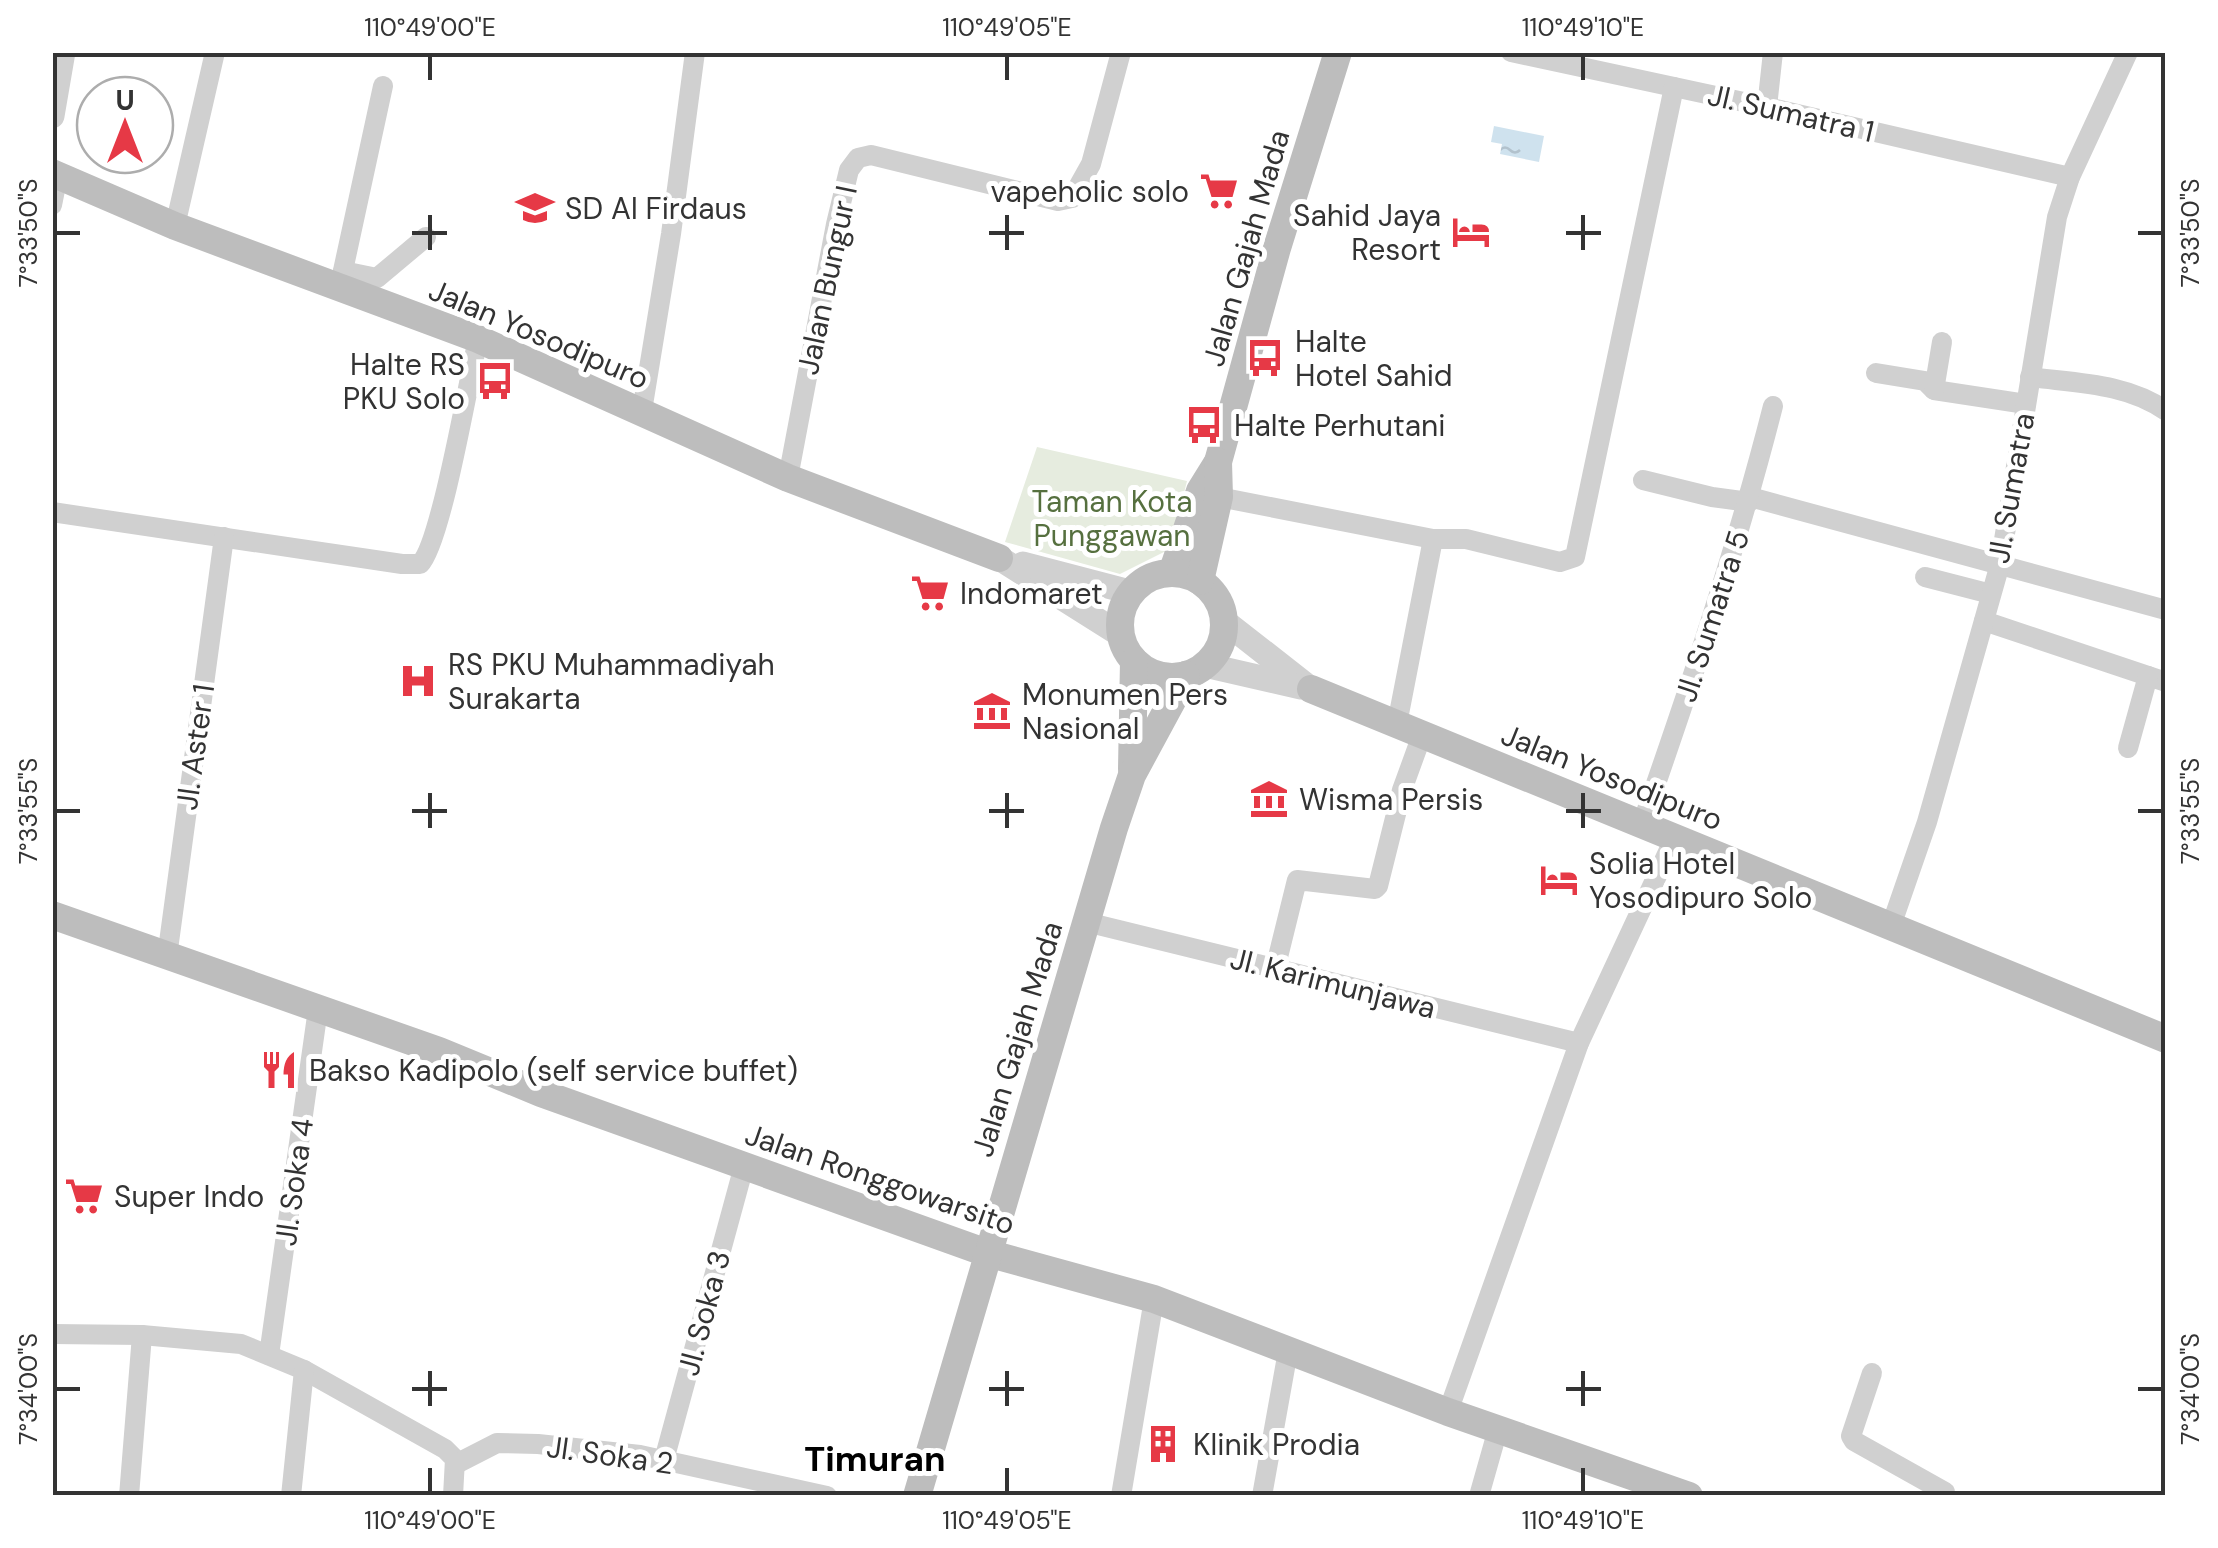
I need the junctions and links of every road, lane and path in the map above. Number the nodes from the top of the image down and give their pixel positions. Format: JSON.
{"nodes":[{"id":1,"x":63,"y":52,"type":"edge"},
{"id":2,"x":215,"y":52,"type":"edge"},
{"id":3,"x":694,"y":52,"type":"edge"},
{"id":4,"x":1121,"y":52,"type":"edge"},
{"id":5,"x":1338,"y":52,"type":"edge"},
{"id":6,"x":1512,"y":52,"type":"edge"},
{"id":7,"x":1773,"y":52,"type":"edge"},
{"id":8,"x":2128,"y":52,"type":"edge"},
{"id":9,"x":1569,"y":58,"type":"edge"},
{"id":10,"x":383,"y":86,"type":"dead end"},
{"id":11,"x":1674,"y":88,"type":"junction"},
{"id":12,"x":1767,"y":107,"type":"junction"},
{"id":13,"x":52,"y":116,"type":"edge"},
{"id":14,"x":55,"y":174,"type":"edge"},
{"id":15,"x":2070,"y":177,"type":"junction"},
{"id":16,"x":52,"y":205,"type":"edge"},
{"id":17,"x":175,"y":226,"type":"junction"},
{"id":18,"x":426,"y":237,"type":"dead end"},
{"id":19,"x":341,"y":280,"type":"junction"},
{"id":20,"x":478,"y":339,"type":"junction"},
{"id":21,"x":1942,"y":342,"type":"dead end"},
{"id":22,"x":1876,"y":373,"type":"dead end"},
{"id":23,"x":2030,"y":377,"type":"junction"},
{"id":24,"x":1934,"y":390,"type":"junction"},
{"id":25,"x":2026,"y":404,"type":"junction"},
{"id":26,"x":1774,"y":406,"type":"dead end"},
{"id":27,"x":642,"y":411,"type":"junction"},
{"id":28,"x":2166,"y":411,"type":"edge"},
{"id":29,"x":1218,"y":462,"type":"junction"},
{"id":30,"x":788,"y":478,"type":"junction"},
{"id":31,"x":1644,"y":480,"type":"dead end"},
{"id":32,"x":1219,"y":497,"type":"junction"},
{"id":33,"x":1749,"y":500,"type":"junction"},
{"id":34,"x":52,"y":512,"type":"edge"},
{"id":35,"x":224,"y":536,"type":"junction"},
{"id":36,"x":1433,"y":539,"type":"junction"},
{"id":37,"x":999,"y":558,"type":"junction"},
{"id":38,"x":2000,"y":564,"type":"junction"},
{"id":39,"x":1172,"y":573,"type":"junction"},
{"id":40,"x":1926,"y":577,"type":"dead end"},
{"id":41,"x":1200,"y":581,"type":"junction"},
{"id":42,"x":1130,"y":592,"type":"junction"},
{"id":43,"x":1991,"y":594,"type":"junction"},
{"id":44,"x":2166,"y":610,"type":"edge"},
{"id":45,"x":1984,"y":620,"type":"junction"},
{"id":46,"x":1224,"y":621,"type":"junction"},
{"id":47,"x":1120,"y":635,"type":"junction"},
{"id":48,"x":1134,"y":661,"type":"junction"},
{"id":49,"x":1196,"y":670,"type":"junction"},
{"id":50,"x":2157,"y":680,"type":"edge"},
{"id":51,"x":1311,"y":689,"type":"junction"},
{"id":52,"x":1410,"y":729,"type":"junction"},
{"id":53,"x":2128,"y":748,"type":"dead end"},
{"id":54,"x":1132,"y":775,"type":"junction"},
{"id":55,"x":1642,"y":824,"type":"junction"},
{"id":56,"x":1675,"y":837,"type":"junction"},
{"id":57,"x":52,"y":915,"type":"edge"},
{"id":58,"x":1086,"y":922,"type":"junction"},
{"id":59,"x":1890,"y":926,"type":"junction"},
{"id":60,"x":167,"y":957,"type":"junction"},
{"id":61,"x":1274,"y":968,"type":"junction"},
{"id":62,"x":318,"y":1009,"type":"junction"},
{"id":63,"x":2166,"y":1038,"type":"edge"},
{"id":64,"x":1580,"y":1043,"type":"junction"},
{"id":65,"x":744,"y":1166,"type":"junction"},
{"id":66,"x":987,"y":1253,"type":"junction"},
{"id":67,"x":1154,"y":1300,"type":"junction"},
{"id":68,"x":52,"y":1334,"type":"edge"},
{"id":69,"x":142,"y":1335,"type":"junction"},
{"id":70,"x":1288,"y":1351,"type":"junction"},
{"id":71,"x":269,"y":1355,"type":"junction"},
{"id":72,"x":304,"y":1370,"type":"junction"},
{"id":73,"x":1872,"y":1373,"type":"dead end"},
{"id":74,"x":1448,"y":1412,"type":"junction"},
{"id":75,"x":1498,"y":1429,"type":"junction"},
{"id":76,"x":664,"y":1460,"type":"junction"},
{"id":77,"x":456,"y":1464,"type":"junction"},
{"id":78,"x":1948,"y":1494,"type":"edge"},
{"id":79,"x":128,"y":1496,"type":"edge"},
{"id":80,"x":291,"y":1496,"type":"edge"},
{"id":81,"x":452,"y":1496,"type":"edge"},
{"id":82,"x":827,"y":1496,"type":"edge"},
{"id":83,"x":917,"y":1496,"type":"edge"},
{"id":84,"x":1121,"y":1496,"type":"edge"},
{"id":85,"x":1262,"y":1496,"type":"edge"},
{"id":86,"x":1479,"y":1496,"type":"edge"},
{"id":87,"x":1690,"y":1496,"type":"edge"}],
"edges":[{"from":1,"to":13,"type":"street"},
{"from":2,"to":17,"type":"street"},
{"from":3,"to":27,"type":"street"},
{"from":4,"to":30,"type":"street","name":"Jalan Bungur I"},
{"from":5,"to":29,"type":"main road","name":"Jalan Gajah Mada"},
{"from":6,"to":9,"type":"street","name":"Jl. Sumatra 1"},
{"from":7,"to":12,"type":"street"},
{"from":8,"to":15,"type":"street","name":"Jl. Sumatra"},
{"from":9,"to":11,"type":"street","name":"Jl. Sumatra 1"},
{"from":10,"to":19,"type":"street"},
{"from":11,"to":12,"type":"street","name":"Jl. Sumatra 1"},
{"from":11,"to":36,"type":"street"},
{"from":12,"to":15,"type":"street","name":"Jl. Sumatra 1"},
{"from":14,"to":16,"type":"street"},
{"from":14,"to":17,"type":"main road","name":"Jalan Yosodipuro"},
{"from":15,"to":23,"type":"street","name":"Jl. Sumatra"},
{"from":17,"to":19,"type":"main road","name":"Jalan Yosodipuro"},
{"from":18,"to":19,"type":"street"},
{"from":19,"to":20,"type":"main road","name":"Jalan Yosodipuro"},
{"from":20,"to":27,"type":"main road","name":"Jalan Yosodipuro"},
{"from":20,"to":35,"type":"street"},
{"from":21,"to":24,"type":"street"},
{"from":22,"to":24,"type":"street"},
{"from":23,"to":25,"type":"street","name":"Jl. Sumatra"},
{"from":23,"to":28,"type":"street"},
{"from":24,"to":25,"type":"street"},
{"from":25,"to":38,"type":"street","name":"Jl. Sumatra"},
{"from":26,"to":33,"type":"street","name":"Jl. Sumatra 5"},
{"from":27,"to":30,"type":"main road","name":"Jalan Yosodipuro"},
{"from":29,"to":32,"type":"main road","name":"Jalan Gajah Mada"},
{"from":29,"to":39,"type":"main road","name":"Jalan Gajah Mada"},
{"from":30,"to":37,"type":"main road","name":"Jalan Yosodipuro"},
{"from":31,"to":33,"type":"street"},
{"from":32,"to":36,"type":"street"},
{"from":32,"to":41,"type":"main road","name":"Jalan Gajah Mada"},
{"from":33,"to":38,"type":"street"},
{"from":33,"to":55,"type":"street","name":"Jl. Sumatra 5"},
{"from":34,"to":35,"type":"street"},
{"from":35,"to":60,"type":"street","name":"Jl. Aster 1"},
{"from":36,"to":52,"type":"street"},
{"from":37,"to":42,"type":"street","name":"Jalan Yosodipuro"},
{"from":37,"to":47,"type":"street","name":"Jalan Yosodipuro"},
{"from":38,"to":43,"type":"street","name":"Jl. Sumatra"},
{"from":38,"to":44,"type":"street"},
{"from":39,"to":41,"type":"main road"},
{"from":39,"to":42,"type":"main road"},
{"from":40,"to":43,"type":"street"},
{"from":41,"to":46,"type":"main road"},
{"from":42,"to":47,"type":"main road"},
{"from":43,"to":45,"type":"street","name":"Jl. Sumatra"},
{"from":45,"to":50,"type":"street"},
{"from":45,"to":59,"type":"street","name":"Jl. Sumatra"},
{"from":46,"to":49,"type":"main road"},
{"from":46,"to":51,"type":"street","name":"Jalan Yosodipuro"},
{"from":47,"to":48,"type":"main road"},
{"from":48,"to":49,"type":"main road"},
{"from":48,"to":54,"type":"main road","name":"Jalan Gajah Mada"},
{"from":49,"to":51,"type":"street","name":"Jalan Yosodipuro"},
{"from":49,"to":54,"type":"main road","name":"Jalan Gajah Mada"},
{"from":50,"to":53,"type":"street"},
{"from":51,"to":52,"type":"main road","name":"Jalan Yosodipuro"},
{"from":52,"to":55,"type":"main road","name":"Jalan Yosodipuro"},
{"from":52,"to":61,"type":"street"},
{"from":54,"to":58,"type":"main road","name":"Jalan Gajah Mada"},
{"from":55,"to":56,"type":"main road","name":"Jalan Yosodipuro"},
{"from":56,"to":59,"type":"main road","name":"Jalan Yosodipuro"},
{"from":56,"to":64,"type":"street"},
{"from":57,"to":60,"type":"main road","name":"Jalan Ronggowarsito"},
{"from":58,"to":61,"type":"street","name":"Jl. Karimunjawa"},
{"from":58,"to":66,"type":"main road","name":"Jalan Gajah Mada"},
{"from":59,"to":63,"type":"main road","name":"Jalan Yosodipuro"},
{"from":60,"to":62,"type":"main road","name":"Jalan Ronggowarsito"},
{"from":61,"to":64,"type":"street","name":"Jl. Karimunjawa"},
{"from":62,"to":65,"type":"main road","name":"Jalan Ronggowarsito"},
{"from":62,"to":71,"type":"street","name":"Jl. Soka 4"},
{"from":64,"to":74,"type":"street"},
{"from":65,"to":66,"type":"main road","name":"Jalan Ronggowarsito"},
{"from":65,"to":76,"type":"street","name":"Jl. Soka 3"},
{"from":66,"to":67,"type":"main road","name":"Jalan Ronggowarsito"},
{"from":66,"to":83,"type":"main road","name":"Jalan Gajah Mada"},
{"from":67,"to":70,"type":"main road","name":"Jalan Ronggowarsito"},
{"from":67,"to":84,"type":"street"},
{"from":68,"to":69,"type":"street"},
{"from":69,"to":71,"type":"street"},
{"from":69,"to":79,"type":"street"},
{"from":70,"to":74,"type":"main road","name":"Jalan Ronggowarsito"},
{"from":70,"to":85,"type":"street"},
{"from":71,"to":72,"type":"street"},
{"from":72,"to":77,"type":"street"},
{"from":72,"to":80,"type":"street"},
{"from":73,"to":78,"type":"street"},
{"from":74,"to":75,"type":"main road","name":"Jalan Ronggowarsito"},
{"from":75,"to":86,"type":"street"},
{"from":75,"to":87,"type":"main road","name":"Jalan Ronggowarsito"},
{"from":76,"to":77,"type":"street","name":"Jl. Soka 2"},
{"from":76,"to":82,"type":"street","name":"Jl. Soka 2"},
{"from":77,"to":81,"type":"street"}]}
